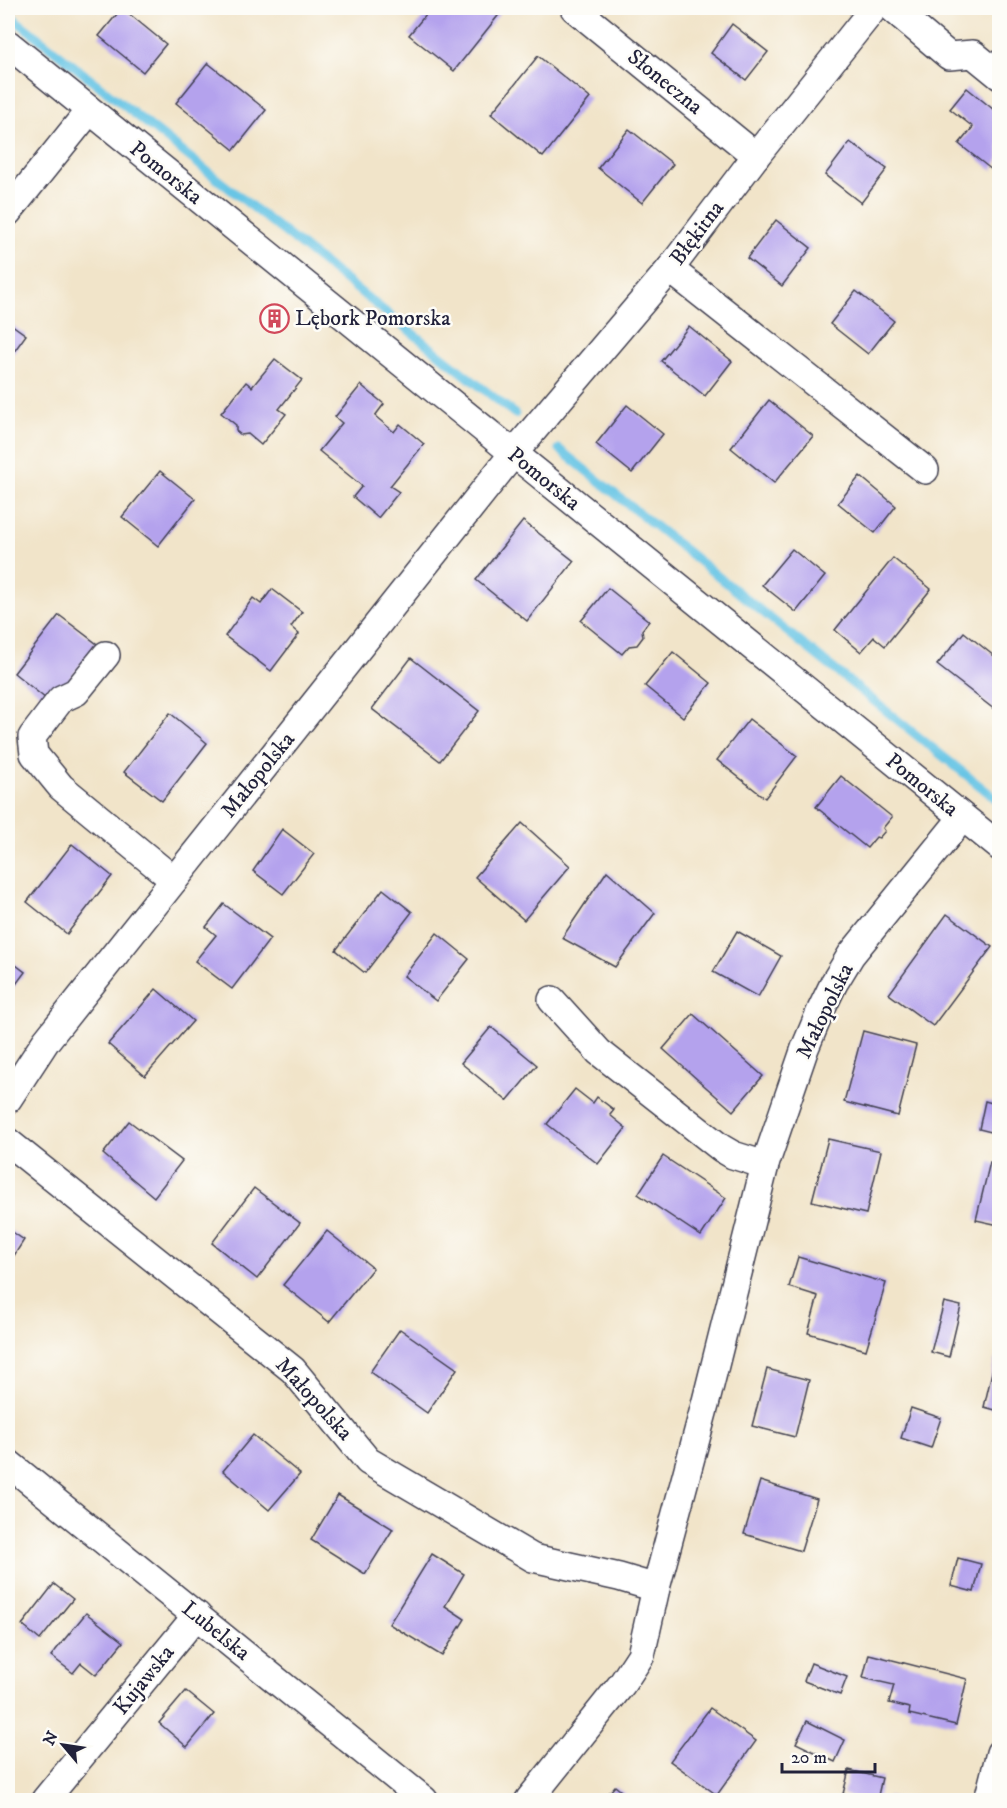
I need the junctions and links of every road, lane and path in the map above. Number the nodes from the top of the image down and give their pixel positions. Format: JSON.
{"nodes":[{"id":1,"x":574,"y":8,"type":"edge"},
{"id":2,"x":874,"y":8,"type":"edge"},
{"id":3,"x":892,"y":8,"type":"edge"},
{"id":4,"x":8,"y":44,"type":"edge"},
{"id":5,"x":999,"y":76,"type":"edge"},
{"id":6,"x":90,"y":111,"type":"junction"},
{"id":7,"x":756,"y":156,"type":"junction"},
{"id":8,"x":8,"y":212,"type":"edge"},
{"id":9,"x":670,"y":269,"type":"junction"},
{"id":10,"x":513,"y":454,"type":"junction"},
{"id":11,"x":925,"y":470,"type":"dead end"},
{"id":12,"x":106,"y":655,"type":"dead end"},
{"id":13,"x":962,"y":818,"type":"junction"},
{"id":14,"x":999,"y":847,"type":"edge"},
{"id":15,"x":174,"y":880,"type":"junction"},
{"id":16,"x":552,"y":1000,"type":"dead end"},
{"id":17,"x":8,"y":1099,"type":"edge"},
{"id":18,"x":8,"y":1142,"type":"edge"},
{"id":19,"x":765,"y":1165,"type":"junction"},
{"id":20,"x":8,"y":1463,"type":"edge"},
{"id":21,"x":656,"y":1588,"type":"junction"},
{"id":22,"x":197,"y":1615,"type":"junction"},
{"id":23,"x":999,"y":1753,"type":"edge"},
{"id":24,"x":45,"y":1800,"type":"edge"},
{"id":25,"x":424,"y":1800,"type":"edge"},
{"id":26,"x":529,"y":1800,"type":"edge"},
{"id":27,"x":988,"y":1800,"type":"edge"}],
"edges":[{"from":1,"to":7,"type":"street","name":"Słoneczna"},
{"from":2,"to":7,"type":"street","name":"Błękitna"},
{"from":3,"to":5,"type":"street"},
{"from":4,"to":6,"type":"street","name":"Pomorska"},
{"from":6,"to":8,"type":"street"},
{"from":6,"to":10,"type":"street","name":"Pomorska"},
{"from":7,"to":9,"type":"street","name":"Błękitna"},
{"from":9,"to":10,"type":"street","name":"Błękitna"},
{"from":9,"to":11,"type":"street"},
{"from":10,"to":13,"type":"street","name":"Pomorska"},
{"from":10,"to":15,"type":"street","name":"Małopolska"},
{"from":12,"to":15,"type":"street"},
{"from":13,"to":14,"type":"street","name":"Pomorska"},
{"from":13,"to":19,"type":"street","name":"Małopolska"},
{"from":15,"to":17,"type":"street","name":"Małopolska"},
{"from":16,"to":19,"type":"street"},
{"from":18,"to":21,"type":"street","name":"Małopolska"},
{"from":19,"to":21,"type":"street","name":"Małopolska"},
{"from":20,"to":22,"type":"street","name":"Lubelska"},
{"from":21,"to":26,"type":"street","name":"Małopolska"},
{"from":22,"to":24,"type":"street","name":"Kujawska"},
{"from":22,"to":25,"type":"street","name":"Lubelska"},
{"from":23,"to":27,"type":"street"}]}
